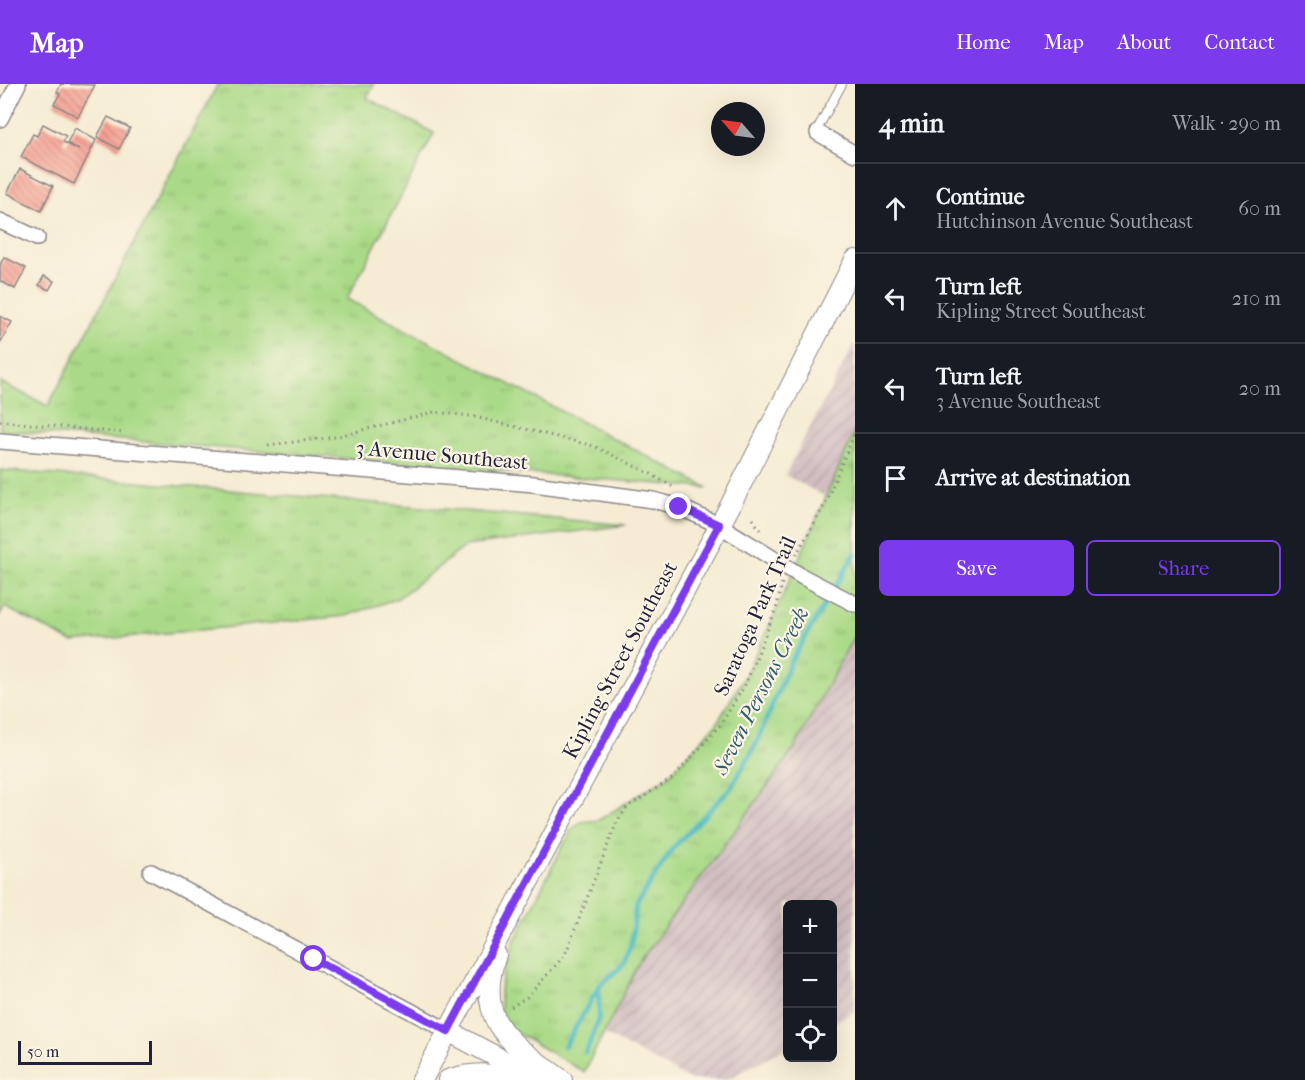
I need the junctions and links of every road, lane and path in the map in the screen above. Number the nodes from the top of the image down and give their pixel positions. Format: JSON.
{"nodes":[{"id":1,"x":18,"y":84,"type":"edge"},
{"id":2,"x":842,"y":84,"type":"edge"},
{"id":3,"x":0,"y":119,"type":"edge"},
{"id":4,"x":818,"y":133,"type":"joint"},
{"id":5,"x":855,"y":154,"type":"edge"},
{"id":6,"x":0,"y":221,"type":"edge"},
{"id":7,"x":37,"y":238,"type":"dead end"},
{"id":8,"x":855,"y":260,"type":"edge"},
{"id":9,"x":0,"y":421,"type":"edge"},
{"id":10,"x":855,"y":432,"type":"edge"},
{"id":11,"x":134,"y":434,"type":"dead end"},
{"id":12,"x":0,"y":441,"type":"edge"},
{"id":13,"x":258,"y":444,"type":"dead end"},
{"id":14,"x":675,"y":489,"type":"dead end"},
{"id":15,"x":719,"y":525,"type":"junction"},
{"id":16,"x":794,"y":572,"type":"junction"},
{"id":17,"x":855,"y":604,"type":"edge"},
{"id":18,"x":151,"y":872,"type":"dead end"},
{"id":19,"x":508,"y":919,"type":"junction"},
{"id":20,"x":493,"y":1017,"type":"junction"},
{"id":21,"x":448,"y":1031,"type":"junction"},
{"id":22,"x":422,"y":1080,"type":"edge"},
{"id":23,"x":448,"y":1080,"type":"edge"},
{"id":24,"x":523,"y":1080,"type":"edge"},
{"id":25,"x":540,"y":1080,"type":"edge"},
{"id":26,"x":562,"y":1080,"type":"edge"}],
"edges":[{"from":1,"to":3,"type":"street"},
{"from":2,"to":4,"type":"lane"},
{"from":4,"to":5,"type":"street"},
{"from":6,"to":7,"type":"street"},
{"from":8,"to":15,"type":"street","name":"Kipling Street Southeast"},
{"from":9,"to":11,"type":"path"},
{"from":10,"to":16,"type":"path","name":"Saratoga Park Trail"},
{"from":12,"to":15,"type":"street","name":"3 Avenue Southeast"},
{"from":13,"to":14,"type":"path"},
{"from":15,"to":16,"type":"street","name":"3 Avenue Southeast"},
{"from":15,"to":19,"type":"street","name":"Kipling Street Southeast"},
{"from":16,"to":17,"type":"street","name":"3 Avenue Southeast"},
{"from":16,"to":20,"type":"path","name":"Saratoga Park Trail"},
{"from":18,"to":21,"type":"street"},
{"from":19,"to":20,"type":"street"},
{"from":19,"to":21,"type":"street","name":"Kipling Street Southeast"},
{"from":20,"to":26,"type":"street"},
{"from":21,"to":22,"type":"street","name":"Kipling Street Southeast"},
{"from":21,"to":25,"type":"street"},
{"from":23,"to":24,"type":"street"}]}
